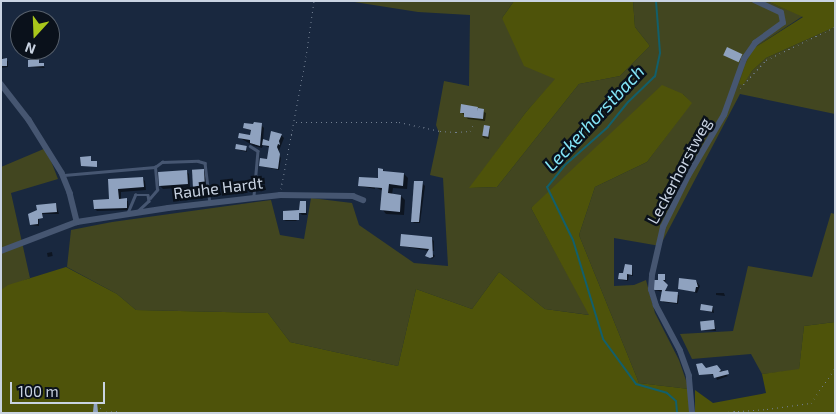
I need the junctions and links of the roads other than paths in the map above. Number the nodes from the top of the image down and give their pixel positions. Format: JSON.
{"nodes":[{"id":1,"x":755,"y":1,"type":"edge"},
{"id":2,"x":1,"y":84,"type":"edge"},
{"id":3,"x":250,"y":146,"type":"dead end"},
{"id":4,"x":155,"y":167,"type":"junction"},
{"id":5,"x":63,"y":175,"type":"junction"},
{"id":6,"x":150,"y":198,"type":"junction"},
{"id":7,"x":254,"y":198,"type":"junction"},
{"id":8,"x":363,"y":200,"type":"dead end"},
{"id":9,"x":210,"y":203,"type":"junction"},
{"id":10,"x":136,"y":213,"type":"junction"},
{"id":11,"x":127,"y":214,"type":"junction"},
{"id":12,"x":77,"y":222,"type":"junction"},
{"id":13,"x":1,"y":251,"type":"edge"},
{"id":14,"x":692,"y":413,"type":"edge"}],
"edges":[{"from":1,"to":14,"type":"street","name":"Leckerhorstweg"},
{"from":2,"to":5,"type":"street"},
{"from":3,"to":7,"type":"lane"},
{"from":4,"to":5,"type":"lane"},
{"from":4,"to":6,"type":"lane"},
{"from":4,"to":9,"type":"lane"},
{"from":5,"to":12,"type":"street"},
{"from":6,"to":10,"type":"lane"},
{"from":6,"to":11,"type":"lane"},
{"from":7,"to":8,"type":"street","name":"Rauhe Hardt"},
{"from":7,"to":9,"type":"street","name":"Rauhe Hardt"},
{"from":9,"to":10,"type":"street","name":"Rauhe Hardt"},
{"from":10,"to":11,"type":"street","name":"Rauhe Hardt"},
{"from":11,"to":12,"type":"street","name":"Rauhe Hardt"},
{"from":12,"to":13,"type":"street","name":"Rauhe Hardt"}]}
